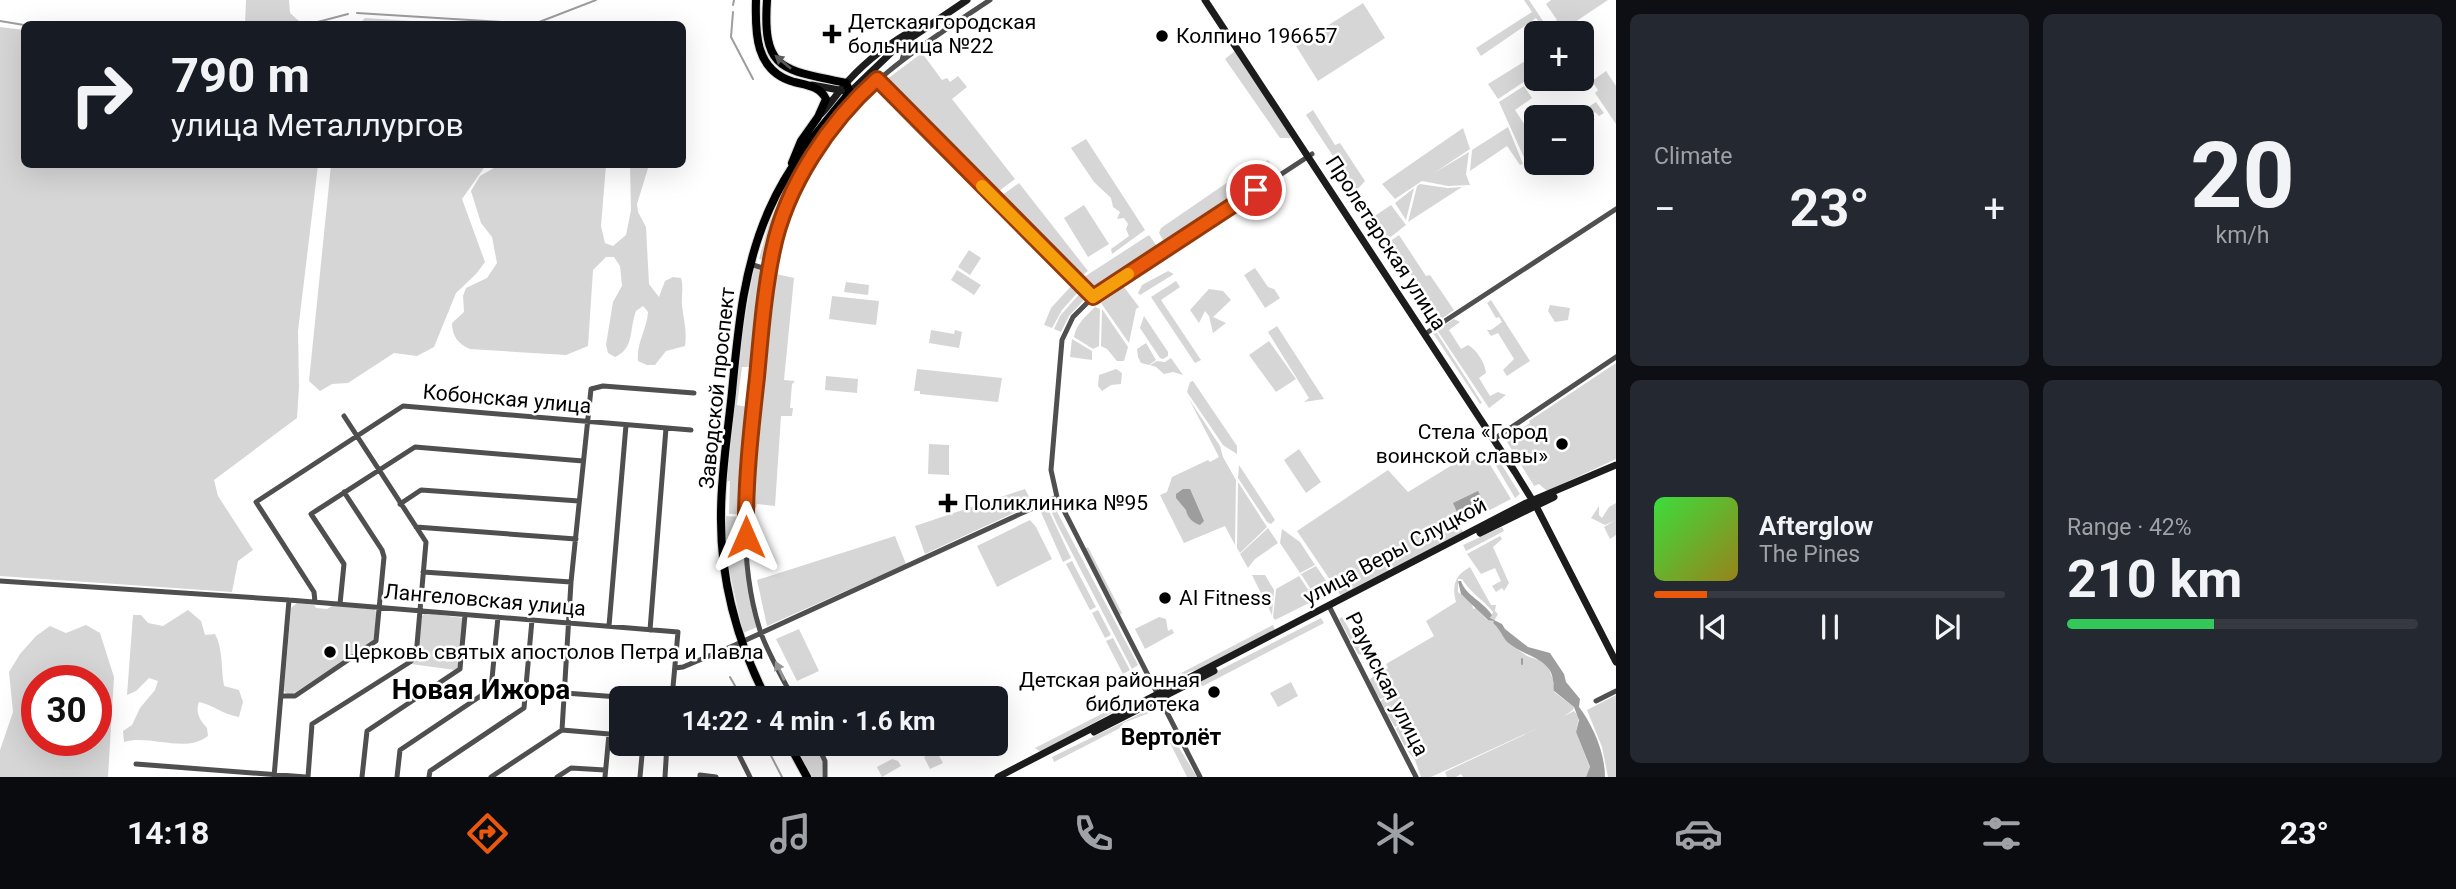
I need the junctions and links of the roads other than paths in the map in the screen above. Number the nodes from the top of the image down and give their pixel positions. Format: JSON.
{"nodes":[{"id":1,"x":756,"y":0,"type":"edge"},
{"id":2,"x":767,"y":0,"type":"edge"},
{"id":3,"x":959,"y":0,"type":"edge"},
{"id":4,"x":967,"y":0,"type":"edge"},
{"id":5,"x":990,"y":0,"type":"edge"},
{"id":6,"x":1205,"y":0,"type":"edge"},
{"id":7,"x":1211,"y":0,"type":"edge"},
{"id":8,"x":908,"y":39,"type":"junction"},
{"id":9,"x":902,"y":60,"type":"junction"},
{"id":10,"x":877,"y":79,"type":"junction"},
{"id":11,"x":808,"y":85,"type":"junction"},
{"id":12,"x":846,"y":88,"type":"junction"},
{"id":13,"x":818,"y":117,"type":"junction"},
{"id":14,"x":827,"y":136,"type":"junction"},
{"id":15,"x":809,"y":144,"type":"junction"},
{"id":16,"x":1310,"y":156,"type":"junction"},
{"id":17,"x":791,"y":167,"type":"junction"},
{"id":18,"x":1616,"y":209,"type":"edge"},
{"id":19,"x":750,"y":264,"type":"junction"},
{"id":20,"x":769,"y":270,"type":"junction"},
{"id":21,"x":1093,"y":297,"type":"junction"},
{"id":22,"x":1428,"y":332,"type":"junction"},
{"id":23,"x":1616,"y":357,"type":"edge"},
{"id":24,"x":694,"y":393,"type":"dead end"},
{"id":25,"x":344,"y":416,"type":"dead end"},
{"id":26,"x":587,"y":421,"type":"junction"},
{"id":27,"x":626,"y":425,"type":"junction"},
{"id":28,"x":666,"y":428,"type":"junction"},
{"id":29,"x":691,"y":430,"type":"dead end"},
{"id":30,"x":357,"y":436,"type":"junction"},
{"id":31,"x":1496,"y":438,"type":"junction"},
{"id":32,"x":583,"y":461,"type":"junction"},
{"id":33,"x":1616,"y":465,"type":"edge"},
{"id":34,"x":379,"y":470,"type":"junction"},
{"id":35,"x":344,"y":492,"type":"junction"},
{"id":36,"x":1057,"y":497,"type":"junction"},
{"id":37,"x":579,"y":501,"type":"junction"},
{"id":38,"x":1534,"y":502,"type":"junction"},
{"id":39,"x":400,"y":504,"type":"junction"},
{"id":40,"x":416,"y":527,"type":"junction"},
{"id":41,"x":576,"y":539,"type":"junction"},
{"id":42,"x":423,"y":572,"type":"junction"},
{"id":43,"x":0,"y":581,"type":"edge"},
{"id":44,"x":571,"y":582,"type":"junction"},
{"id":45,"x":289,"y":600,"type":"junction"},
{"id":46,"x":314,"y":602,"type":"junction"},
{"id":47,"x":340,"y":604,"type":"junction"},
{"id":48,"x":379,"y":607,"type":"junction"},
{"id":49,"x":1330,"y":608,"type":"junction"},
{"id":50,"x":421,"y":611,"type":"junction"},
{"id":51,"x":465,"y":615,"type":"junction"},
{"id":52,"x":498,"y":617,"type":"junction"},
{"id":53,"x":532,"y":620,"type":"junction"},
{"id":54,"x":569,"y":623,"type":"junction"},
{"id":55,"x":609,"y":626,"type":"junction"},
{"id":56,"x":650,"y":630,"type":"junction"},
{"id":57,"x":761,"y":632,"type":"junction"},
{"id":58,"x":741,"y":641,"type":"junction"},
{"id":59,"x":1616,"y":662,"type":"edge"},
{"id":60,"x":675,"y":668,"type":"junction"},
{"id":61,"x":673,"y":686,"type":"edge"},
{"id":62,"x":761,"y":686,"type":"edge"},
{"id":63,"x":787,"y":686,"type":"edge"},
{"id":64,"x":1616,"y":691,"type":"edge"},
{"id":65,"x":565,"y":693,"type":"junction"},
{"id":66,"x":281,"y":696,"type":"junction"},
{"id":67,"x":609,"y":696,"type":"edge"},
{"id":68,"x":1158,"y":697,"type":"junction"},
{"id":69,"x":1596,"y":701,"type":"dead end"},
{"id":70,"x":562,"y":730,"type":"junction"},
{"id":71,"x":609,"y":734,"type":"joint"},
{"id":72,"x":642,"y":756,"type":"edge"},
{"id":73,"x":666,"y":756,"type":"edge"},
{"id":74,"x":740,"y":756,"type":"edge"},
{"id":75,"x":796,"y":756,"type":"edge"},
{"id":76,"x":823,"y":756,"type":"edge"},
{"id":77,"x":136,"y":765,"type":"dead end"},
{"id":78,"x":571,"y":768,"type":"junction"},
{"id":79,"x":605,"y":773,"type":"edge"},
{"id":80,"x":274,"y":776,"type":"edge"},
{"id":81,"x":307,"y":777,"type":"edge"},
{"id":82,"x":362,"y":777,"type":"edge"},
{"id":83,"x":397,"y":777,"type":"edge"},
{"id":84,"x":429,"y":777,"type":"edge"},
{"id":85,"x":491,"y":777,"type":"edge"},
{"id":86,"x":557,"y":777,"type":"edge"},
{"id":87,"x":570,"y":777,"type":"edge"},
{"id":88,"x":640,"y":777,"type":"edge"},
{"id":89,"x":665,"y":777,"type":"edge"},
{"id":90,"x":700,"y":777,"type":"edge"},
{"id":91,"x":716,"y":777,"type":"edge"},
{"id":92,"x":750,"y":777,"type":"edge"},
{"id":93,"x":807,"y":777,"type":"edge"},
{"id":94,"x":825,"y":777,"type":"edge"},
{"id":95,"x":998,"y":777,"type":"edge"},
{"id":96,"x":1007,"y":777,"type":"edge"},
{"id":97,"x":1200,"y":777,"type":"edge"},
{"id":98,"x":1416,"y":777,"type":"edge"}],
"edges":[{"from":1,"to":11,"type":"main road"},
{"from":12,"to":2,"type":"main road","one_way":true},
{"from":3,"to":12,"type":"main road","name":"Заводской проспект"},
{"from":4,"to":8,"type":"main road","name":"Заводской проспект"},
{"from":5,"to":9,"type":"street"},
{"from":6,"to":16,"type":"main road","name":"Пролетарская улица"},
{"from":7,"to":16,"type":"main road","name":"Пролетарская улица"},
{"from":8,"to":9,"type":"street"},
{"from":8,"to":12,"type":"main road","name":"Заводской проспект"},
{"from":9,"to":10,"type":"street"},
{"from":10,"to":14,"type":"street"},
{"from":10,"to":21,"type":"street"},
{"from":11,"to":12,"type":"main road"},
{"from":11,"to":13,"type":"main road"},
{"from":12,"to":13,"type":"main road","name":"Заводской проспект"},
{"from":12,"to":15,"type":"main road","name":"Заводской проспект"},
{"from":13,"to":17,"type":"main road","name":"Заводской проспект"},
{"from":14,"to":15,"type":"street"},
{"from":14,"to":20,"type":"street"},
{"from":15,"to":17,"type":"main road","name":"Заводской проспект"},
{"from":16,"to":21,"type":"street"},
{"from":16,"to":22,"type":"main road","name":"Пролетарская улица"},
{"from":16,"to":31,"type":"main road","name":"Пролетарская улица"},
{"from":17,"to":19,"type":"main road","name":"Заводской проспект"},
{"from":18,"to":22,"type":"street"},
{"from":19,"to":20,"type":"street"},
{"from":19,"to":58,"type":"main road","name":"Заводской проспект"},
{"from":20,"to":57,"type":"street"},
{"from":21,"to":36,"type":"street"},
{"from":22,"to":31,"type":"main road","name":"Пролетарская улица"},
{"from":23,"to":31,"type":"street"},
{"from":24,"to":26,"type":"street"},
{"from":25,"to":30,"type":"street"},
{"from":26,"to":27,"type":"street","name":"Кобонская улица"},
{"from":26,"to":30,"type":"street","name":"Кобонская улица"},
{"from":26,"to":32,"type":"street"},
{"from":27,"to":28,"type":"street","name":"Кобонская улица"},
{"from":27,"to":55,"type":"street"},
{"from":28,"to":29,"type":"street","name":"Кобонская улица"},
{"from":28,"to":56,"type":"street"},
{"from":30,"to":34,"type":"street"},
{"from":30,"to":46,"type":"street","name":"Кобонская улица"},
{"from":31,"to":38,"type":"main road","name":"Пролетарская улица"},
{"from":32,"to":34,"type":"street"},
{"from":32,"to":37,"type":"street"},
{"from":33,"to":38,"type":"main road","name":"улица Веры Слуцкой"},
{"from":34,"to":35,"type":"street"},
{"from":34,"to":39,"type":"street"},
{"from":35,"to":47,"type":"street"},
{"from":35,"to":48,"type":"street"},
{"from":36,"to":57,"type":"street"},
{"from":36,"to":68,"type":"street"},
{"from":37,"to":39,"type":"street"},
{"from":37,"to":41,"type":"street"},
{"from":38,"to":49,"type":"main road","name":"улица Веры Слуцкой"},
{"from":38,"to":59,"type":"main road","name":"Пролетарская улица"},
{"from":39,"to":40,"type":"street"},
{"from":40,"to":41,"type":"street"},
{"from":40,"to":42,"type":"street"},
{"from":41,"to":44,"type":"street"},
{"from":42,"to":44,"type":"street"},
{"from":42,"to":50,"type":"street"},
{"from":43,"to":45,"type":"street","name":"Лангеловская улица"},
{"from":44,"to":54,"type":"street"},
{"from":45,"to":46,"type":"street","name":"Лангеловская улица"},
{"from":45,"to":66,"type":"street"},
{"from":46,"to":47,"type":"street","name":"Лангеловская улица"},
{"from":47,"to":48,"type":"street","name":"Лангеловская улица"},
{"from":48,"to":50,"type":"street","name":"Лангеловская улица"},
{"from":48,"to":66,"type":"street"},
{"from":49,"to":68,"type":"main road","name":"улица Веры Слуцкой"},
{"from":49,"to":98,"type":"street","name":"Раумская улица"},
{"from":50,"to":51,"type":"street","name":"Лангеловская улица"},
{"from":50,"to":81,"type":"street"},
{"from":51,"to":52,"type":"street","name":"Лангеловская улица"},
{"from":51,"to":82,"type":"street"},
{"from":52,"to":53,"type":"street","name":"Лангеловская улица"},
{"from":52,"to":83,"type":"street"},
{"from":53,"to":54,"type":"street","name":"Лангеловская улица"},
{"from":53,"to":84,"type":"street"},
{"from":54,"to":55,"type":"street","name":"Лангеловская улица"},
{"from":54,"to":65,"type":"street"},
{"from":55,"to":56,"type":"street","name":"Лангеловская улица"},
{"from":56,"to":60,"type":"street","name":"Лангеловская улица"},
{"from":57,"to":58,"type":"street"},
{"from":63,"to":57,"type":"street","one_way":true},
{"from":58,"to":60,"type":"street"},
{"from":58,"to":62,"type":"main road","name":"Заводской проспект"},
{"from":60,"to":61,"type":"street"},
{"from":64,"to":69,"type":"street"},
{"from":65,"to":67,"type":"street"},
{"from":65,"to":70,"type":"street"},
{"from":66,"to":80,"type":"street"},
{"from":68,"to":95,"type":"main road","name":"улица Веры Слуцкой"},
{"from":68,"to":96,"type":"main road","name":"улица Веры Слуцкой"},
{"from":68,"to":97,"type":"street"},
{"from":70,"to":71,"type":"street"},
{"from":70,"to":85,"type":"street"},
{"from":71,"to":79,"type":"street"},
{"from":72,"to":88,"type":"street"},
{"from":73,"to":89,"type":"street"},
{"from":74,"to":92,"type":"street"},
{"from":75,"to":93,"type":"main road"},
{"from":76,"to":94,"type":"street"},
{"from":77,"to":80,"type":"street"},
{"from":78,"to":79,"type":"street"},
{"from":78,"to":86,"type":"street"},
{"from":78,"to":87,"type":"street"},
{"from":80,"to":81,"type":"street"},
{"from":90,"to":91,"type":"street"}]}
